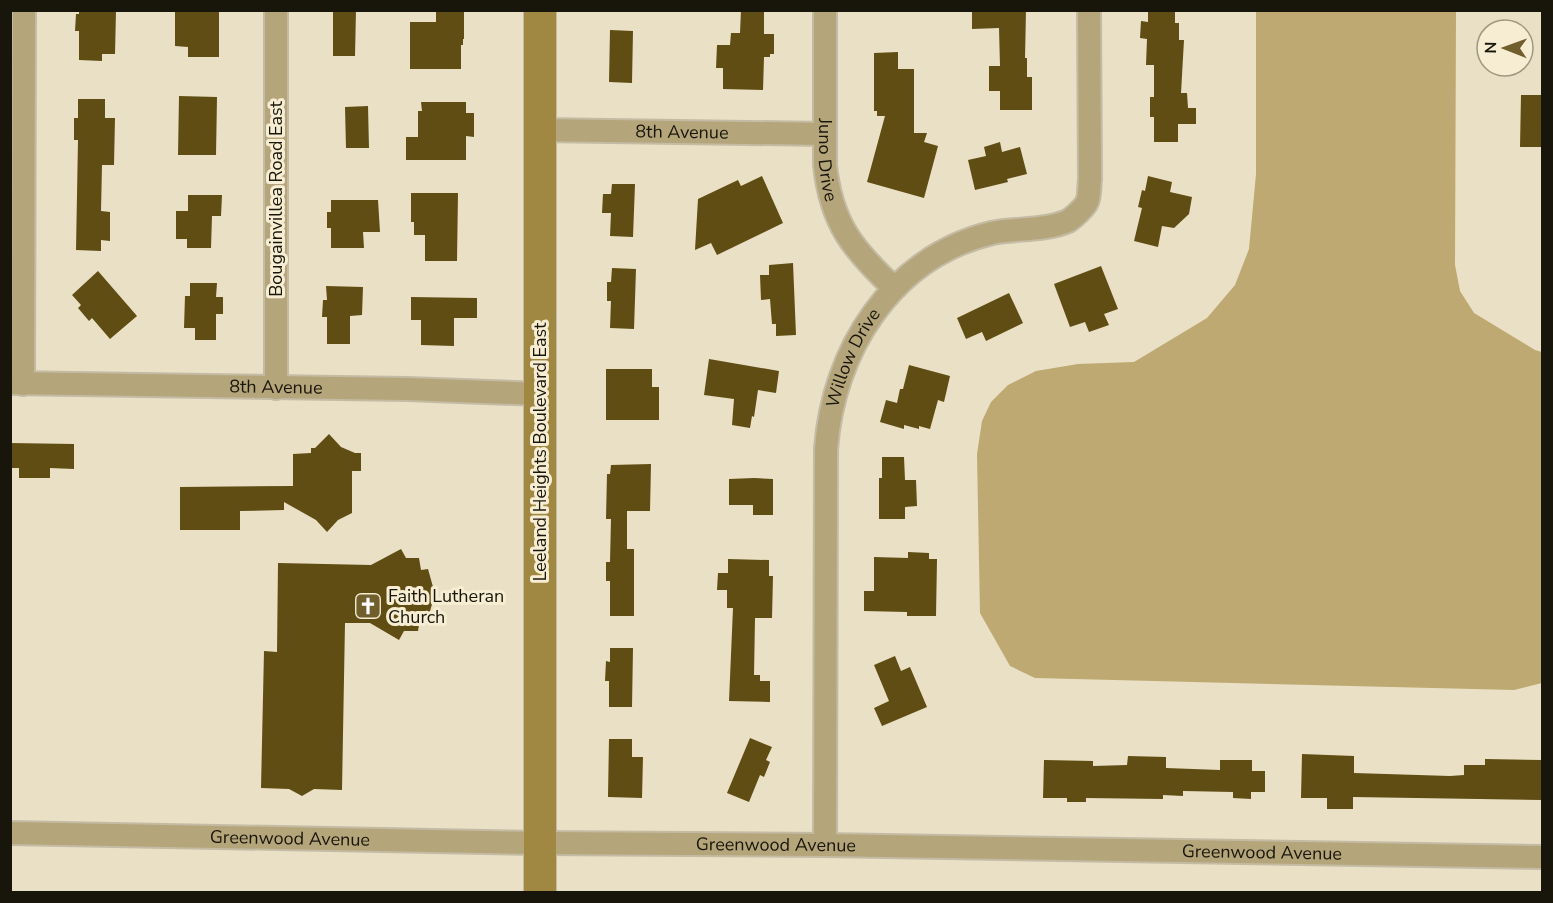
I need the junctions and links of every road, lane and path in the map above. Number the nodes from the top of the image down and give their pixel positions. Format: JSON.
{"nodes":[{"id":1,"x":24,"y":10,"type":"edge"},
{"id":2,"x":276,"y":10,"type":"edge"},
{"id":3,"x":540,"y":10,"type":"edge"},
{"id":4,"x":825,"y":10,"type":"edge"},
{"id":5,"x":1089,"y":10,"type":"edge"},
{"id":6,"x":540,"y":130,"type":"junction"},
{"id":7,"x":825,"y":134,"type":"junction"},
{"id":8,"x":894,"y":288,"type":"junction"},
{"id":9,"x":17,"y":384,"type":"edge"},
{"id":10,"x":276,"y":388,"type":"junction"},
{"id":11,"x":540,"y":394,"type":"junction"},
{"id":12,"x":10,"y":833,"type":"edge"},
{"id":13,"x":540,"y":843,"type":"junction"},
{"id":14,"x":825,"y":845,"type":"junction"},
{"id":15,"x":1542,"y":856,"type":"edge"},
{"id":16,"x":540,"y":892,"type":"edge"}],
"edges":[{"from":1,"to":9,"type":"street"},
{"from":2,"to":10,"type":"street","name":"Bougainvillea Road East"},
{"from":3,"to":6,"type":"main road","name":"Leeland Heights Boulevard East"},
{"from":4,"to":7,"type":"street","name":"Juno Drive"},
{"from":5,"to":8,"type":"street","name":"Willow Drive"},
{"from":6,"to":7,"type":"street","name":"8th Avenue"},
{"from":6,"to":11,"type":"main road","name":"Leeland Heights Boulevard East"},
{"from":7,"to":8,"type":"street","name":"Juno Drive"},
{"from":8,"to":14,"type":"street","name":"Willow Drive"},
{"from":9,"to":10,"type":"street","name":"8th Avenue"},
{"from":10,"to":11,"type":"street","name":"8th Avenue"},
{"from":11,"to":13,"type":"main road","name":"Leeland Heights Boulevard East"},
{"from":12,"to":13,"type":"street","name":"Greenwood Avenue"},
{"from":13,"to":14,"type":"street","name":"Greenwood Avenue"},
{"from":13,"to":16,"type":"main road","name":"Leeland Heights Boulevard East"},
{"from":14,"to":15,"type":"street","name":"Greenwood Avenue"}]}
